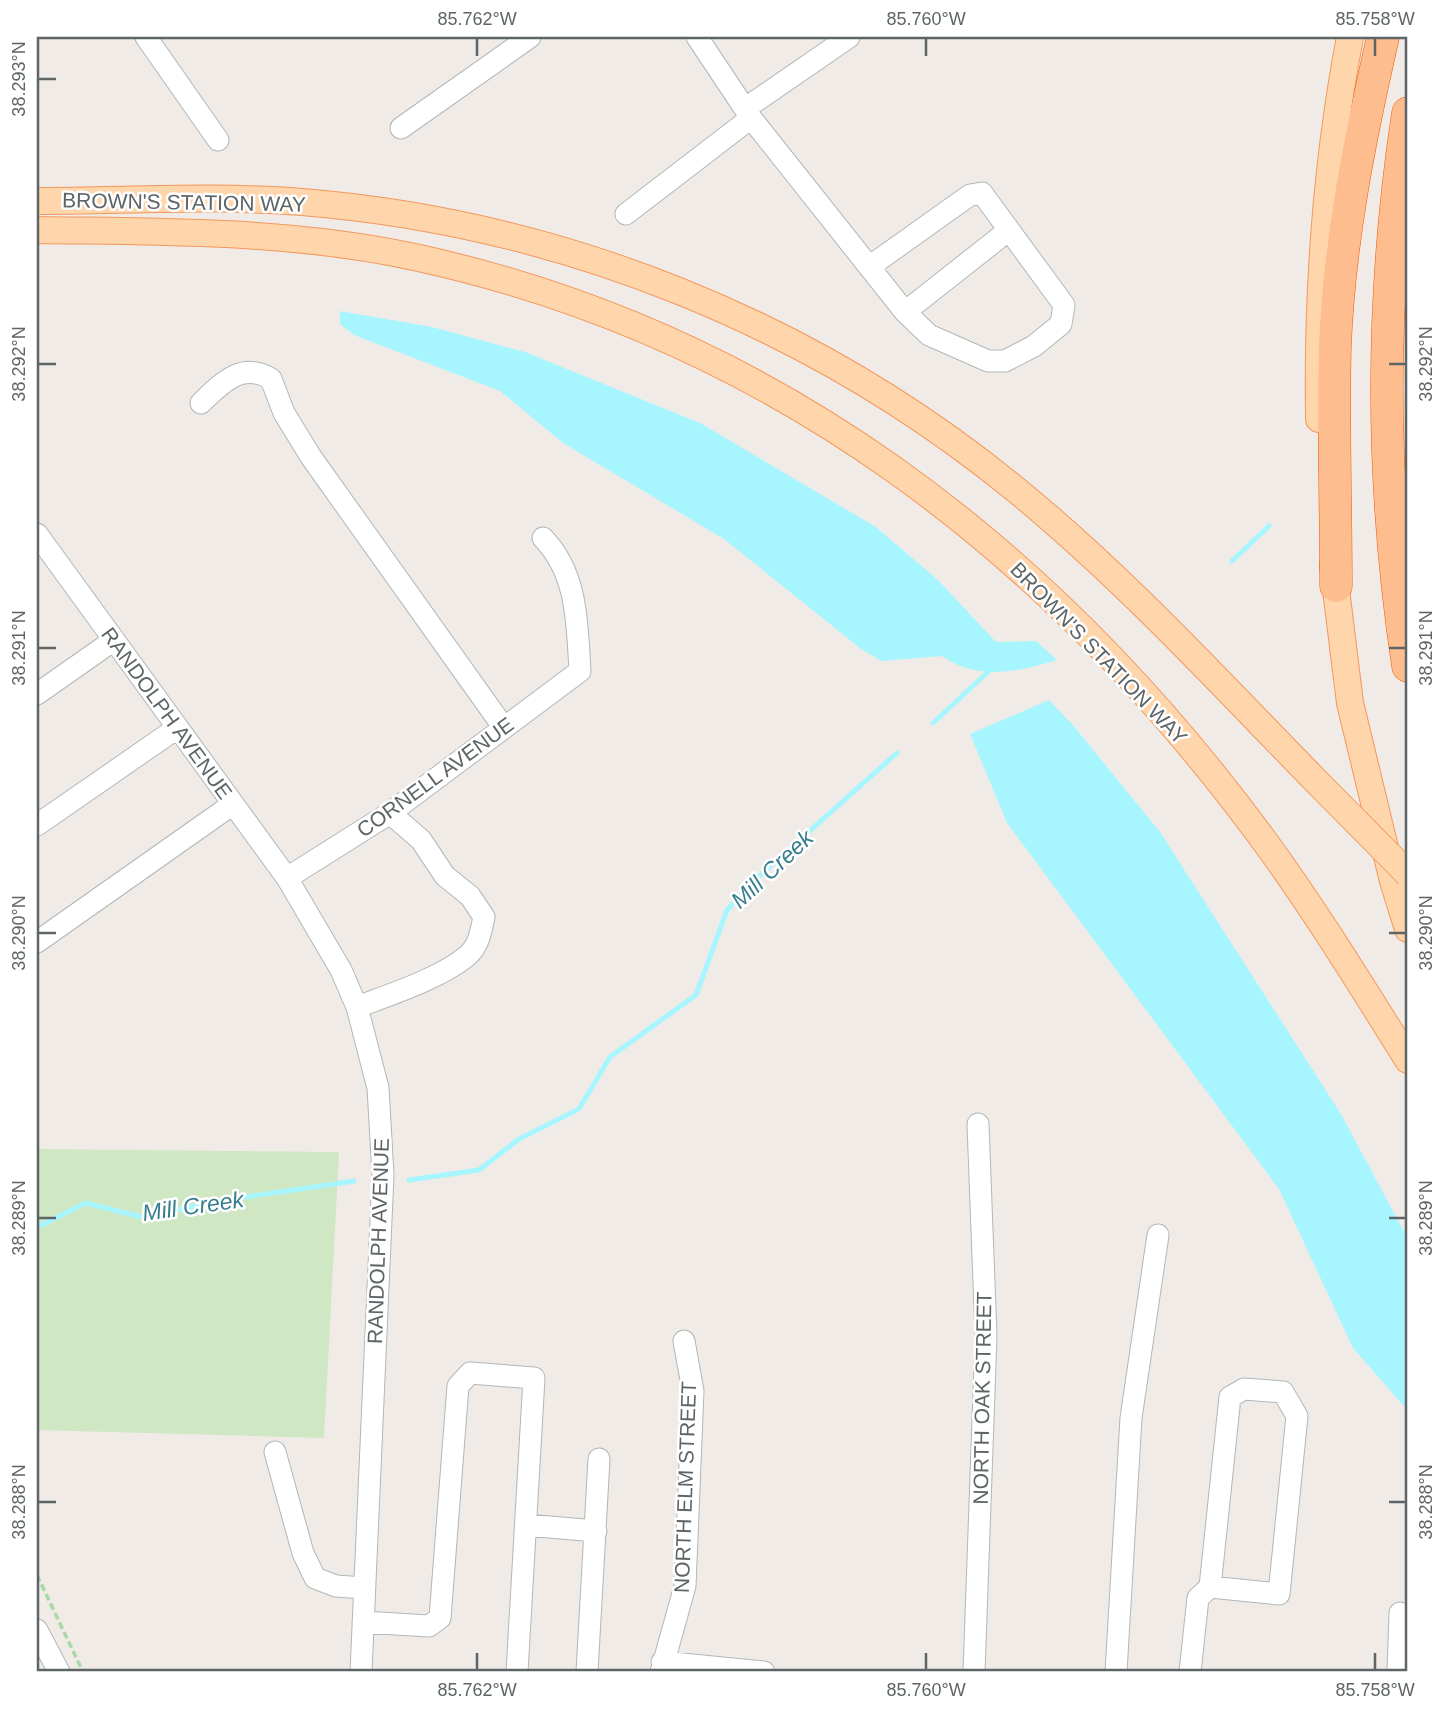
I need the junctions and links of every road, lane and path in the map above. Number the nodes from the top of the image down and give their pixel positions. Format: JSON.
{"nodes":[{"id":1,"x":530,"y":37,"type":"edge"},
{"id":2,"x":697,"y":37,"type":"edge"},
{"id":3,"x":849,"y":37,"type":"edge"},
{"id":4,"x":1350,"y":37,"type":"edge"},
{"id":5,"x":1383,"y":37,"type":"edge"},
{"id":6,"x":155,"y":40,"type":"edge"},
{"id":7,"x":748,"y":113,"type":"junction"},
{"id":8,"x":1408,"y":113,"type":"edge"},
{"id":9,"x":401,"y":128,"type":"dead end"},
{"id":10,"x":218,"y":140,"type":"dead end"},
{"id":11,"x":37,"y":201,"type":"edge"},
{"id":12,"x":626,"y":214,"type":"dead end"},
{"id":13,"x":37,"y":230,"type":"edge"},
{"id":14,"x":1009,"y":230,"type":"junction"},
{"id":15,"x":869,"y":267,"type":"junction"},
{"id":16,"x":907,"y":314,"type":"junction"},
{"id":17,"x":201,"y":403,"type":"dead end"},
{"id":18,"x":38,"y":536,"type":"edge"},
{"id":19,"x":543,"y":538,"type":"dead end"},
{"id":20,"x":1336,"y":586,"type":"junction"},
{"id":21,"x":114,"y":640,"type":"junction"},
{"id":22,"x":1408,"y":666,"type":"edge"},
{"id":23,"x":37,"y":694,"type":"edge"},
{"id":24,"x":177,"y":727,"type":"junction"},
{"id":25,"x":504,"y":728,"type":"junction"},
{"id":26,"x":233,"y":804,"type":"junction"},
{"id":27,"x":390,"y":813,"type":"junction"},
{"id":28,"x":37,"y":825,"type":"edge"},
{"id":29,"x":1408,"y":874,"type":"edge"},
{"id":30,"x":287,"y":878,"type":"junction"},
{"id":31,"x":1408,"y":929,"type":"edge"},
{"id":32,"x":37,"y":942,"type":"edge"},
{"id":33,"x":357,"y":1007,"type":"junction"},
{"id":34,"x":1408,"y":1060,"type":"edge"},
{"id":35,"x":978,"y":1124,"type":"dead end"},
{"id":36,"x":1158,"y":1235,"type":"dead end"},
{"id":37,"x":684,"y":1341,"type":"dead end"},
{"id":38,"x":275,"y":1452,"type":"dead end"},
{"id":39,"x":600,"y":1459,"type":"dead end"},
{"id":40,"x":526,"y":1525,"type":"junction"},
{"id":41,"x":596,"y":1531,"type":"junction"},
{"id":42,"x":37,"y":1576,"type":"edge"},
{"id":43,"x":1210,"y":1587,"type":"junction"},
{"id":44,"x":364,"y":1588,"type":"junction"},
{"id":45,"x":1400,"y":1613,"type":"dead end"},
{"id":46,"x":363,"y":1622,"type":"junction"},
{"id":47,"x":37,"y":1630,"type":"edge"},
{"id":48,"x":662,"y":1667,"type":"edge"},
{"id":49,"x":59,"y":1672,"type":"edge"},
{"id":50,"x":83,"y":1672,"type":"edge"},
{"id":51,"x":361,"y":1672,"type":"edge"},
{"id":52,"x":517,"y":1672,"type":"edge"},
{"id":53,"x":587,"y":1672,"type":"edge"},
{"id":54,"x":764,"y":1672,"type":"edge"},
{"id":55,"x":974,"y":1672,"type":"edge"},
{"id":56,"x":1116,"y":1672,"type":"edge"},
{"id":57,"x":1190,"y":1672,"type":"edge"},
{"id":58,"x":1398,"y":1672,"type":"edge"}],
"edges":[{"from":1,"to":9,"type":"street"},
{"from":2,"to":7,"type":"street"},
{"from":3,"to":7,"type":"street"},
{"from":4,"to":20,"type":"main road"},
{"from":5,"to":20,"type":"highway"},
{"from":6,"to":10,"type":"street"},
{"from":7,"to":12,"type":"street"},
{"from":7,"to":15,"type":"street"},
{"from":8,"to":22,"type":"highway"},
{"from":11,"to":29,"type":"main road","name":"BROWN'S STATION WAY","bridge":true},
{"from":13,"to":34,"type":"main road","name":"BROWN'S STATION WAY"},
{"from":14,"to":15,"type":"street"},
{"from":14,"to":16,"type":"street"},
{"from":14,"to":16,"type":"street"},
{"from":15,"to":16,"type":"street"},
{"from":17,"to":25,"type":"street"},
{"from":18,"to":21,"type":"street","name":"RANDOLPH AVENUE"},
{"from":19,"to":25,"type":"street","name":"CORNELL AVENUE"},
{"from":20,"to":31,"type":"main road"},
{"from":21,"to":23,"type":"street"},
{"from":21,"to":24,"type":"street","name":"RANDOLPH AVENUE"},
{"from":24,"to":26,"type":"street","name":"RANDOLPH AVENUE"},
{"from":24,"to":28,"type":"street"},
{"from":25,"to":27,"type":"street","name":"CORNELL AVENUE"},
{"from":26,"to":30,"type":"street","name":"RANDOLPH AVENUE"},
{"from":26,"to":32,"type":"street"},
{"from":27,"to":30,"type":"street","name":"CORNELL AVENUE"},
{"from":27,"to":33,"type":"street"},
{"from":30,"to":33,"type":"street","name":"RANDOLPH AVENUE"},
{"from":33,"to":44,"type":"street","name":"RANDOLPH AVENUE"},
{"from":35,"to":55,"type":"street","name":"NORTH OAK STREET"},
{"from":36,"to":56,"type":"street"},
{"from":37,"to":48,"type":"street","name":"NORTH ELM STREET"},
{"from":38,"to":44,"type":"street"},
{"from":39,"to":41,"type":"street"},
{"from":40,"to":41,"type":"street"},
{"from":40,"to":46,"type":"street"},
{"from":40,"to":52,"type":"street"},
{"from":41,"to":53,"type":"street"},
{"from":42,"to":50,"type":"path"},
{"from":43,"to":43,"type":"street"},
{"from":43,"to":57,"type":"street"},
{"from":44,"to":46,"type":"street","name":"RANDOLPH AVENUE"},
{"from":45,"to":58,"type":"street"},
{"from":46,"to":51,"type":"street","name":"RANDOLPH AVENUE"},
{"from":47,"to":49,"type":"street"},
{"from":48,"to":54,"type":"street"}]}
